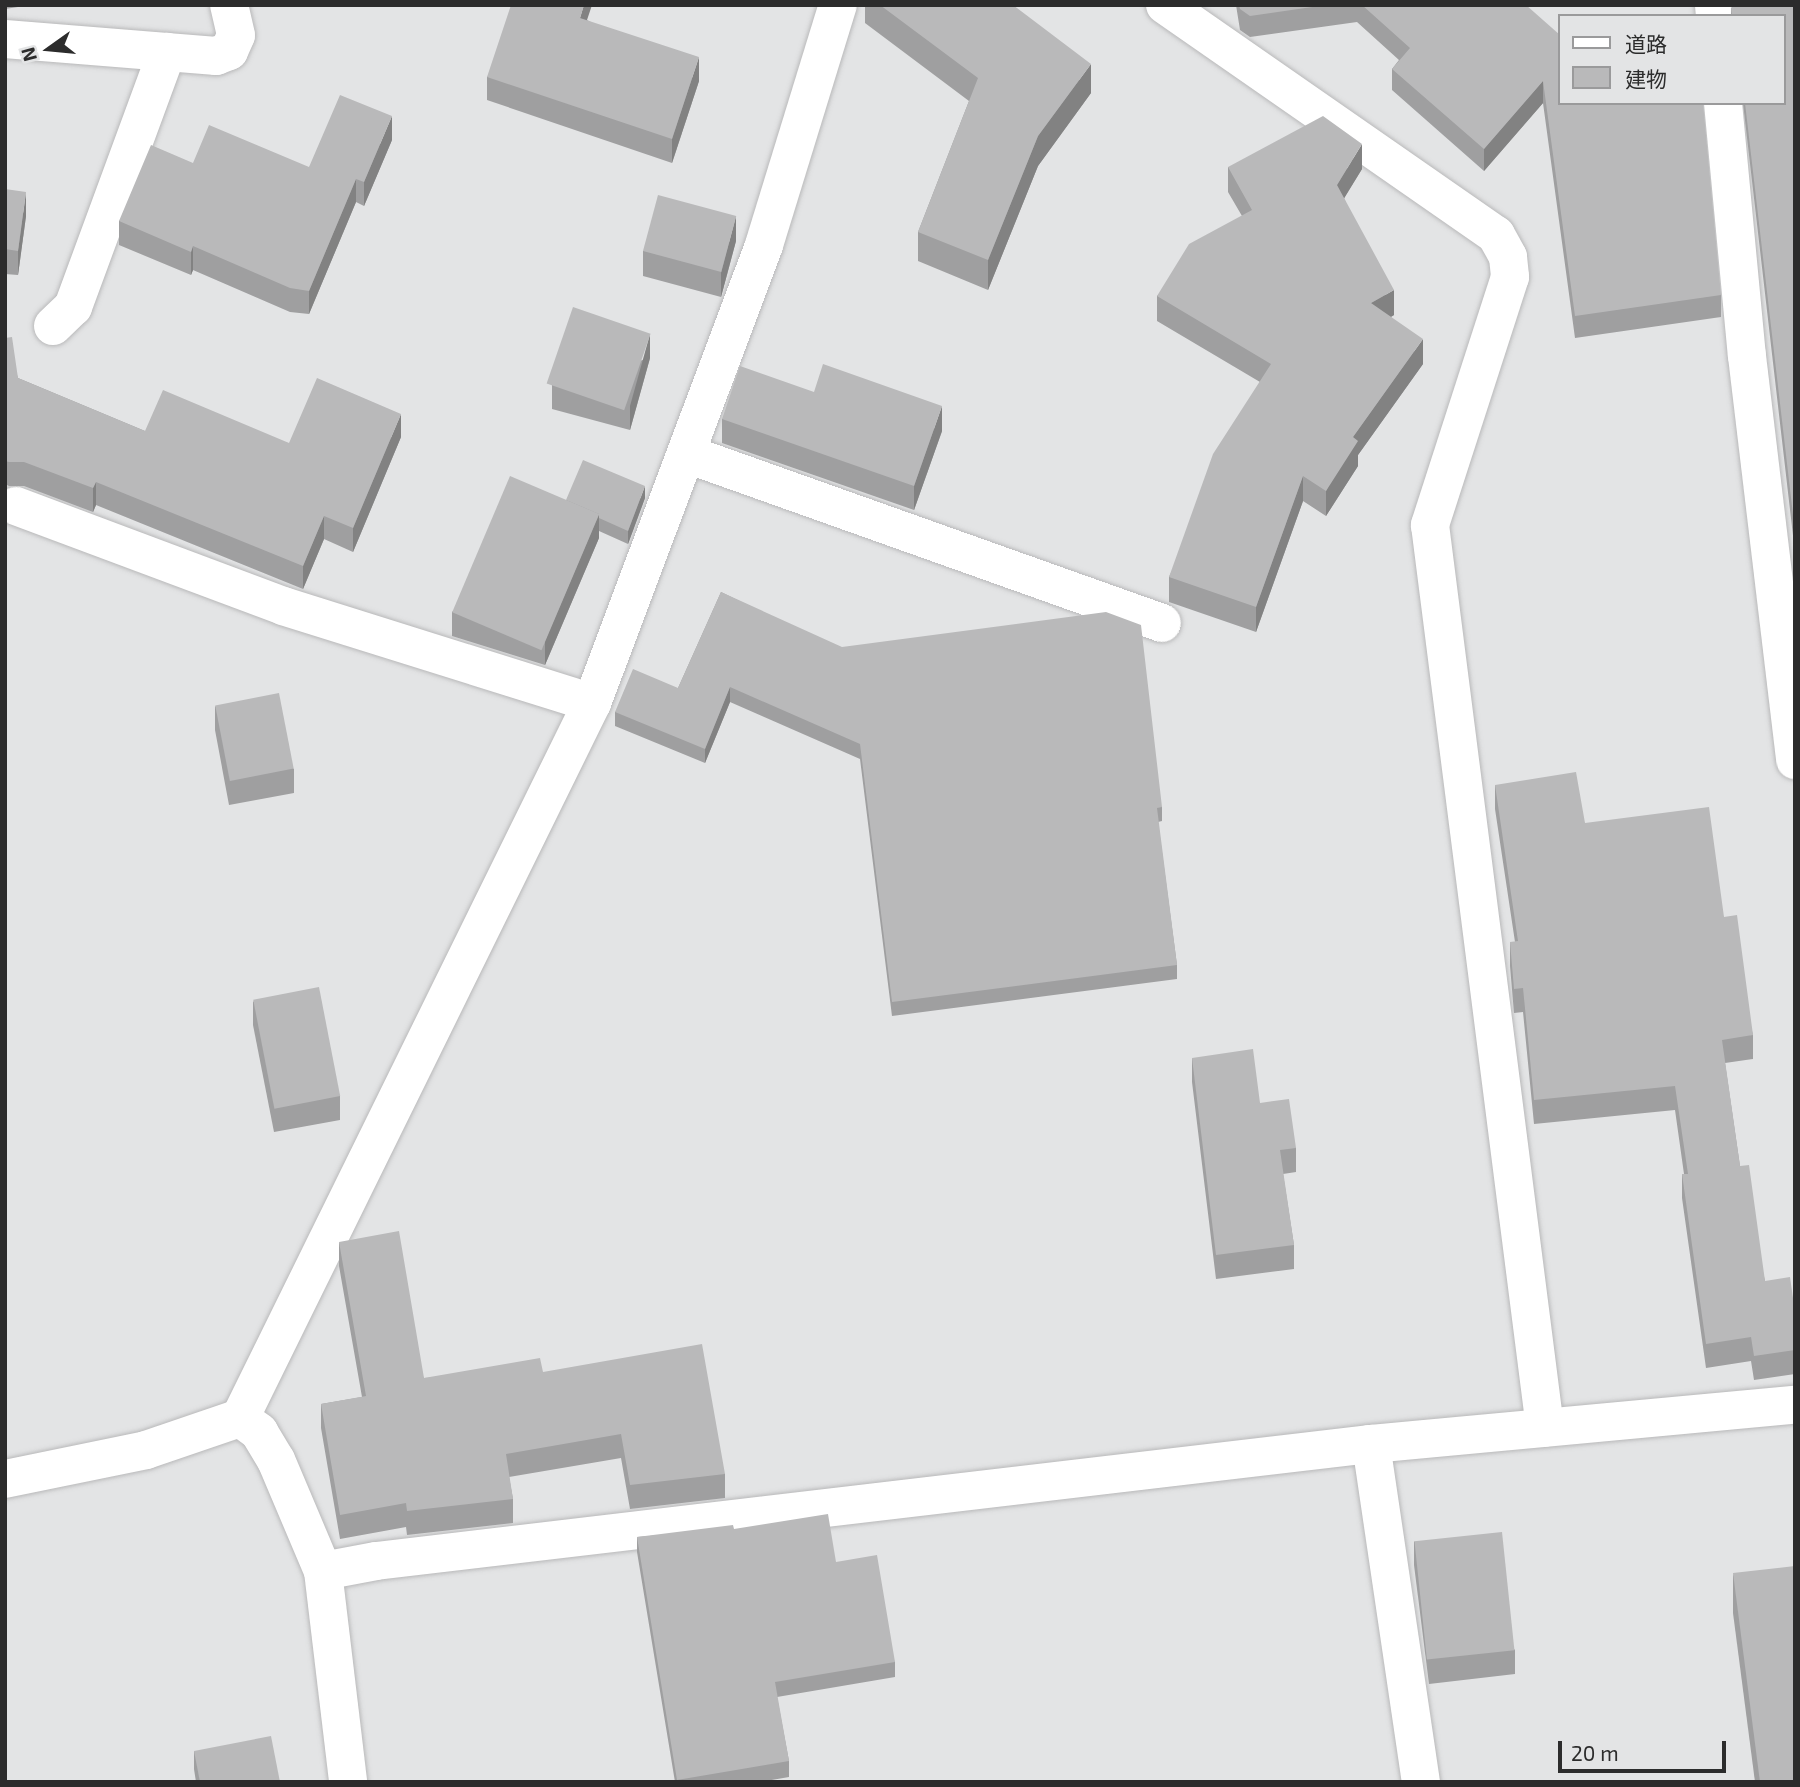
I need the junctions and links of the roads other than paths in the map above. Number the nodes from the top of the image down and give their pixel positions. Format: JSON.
{"nodes":[{"id":1,"x":229,"y":5,"type":"edge"},
{"id":2,"x":838,"y":5,"type":"edge"},
{"id":3,"x":1166,"y":5,"type":"edge"},
{"id":4,"x":5,"y":39,"type":"edge"},
{"id":5,"x":167,"y":52,"type":"junction"},
{"id":6,"x":1723,"y":105,"type":"edge"},
{"id":7,"x":53,"y":326,"type":"dead end"},
{"id":8,"x":687,"y":454,"type":"junction"},
{"id":9,"x":16,"y":506,"type":"dead end"},
{"id":10,"x":1162,"y":623,"type":"dead end"},
{"id":11,"x":592,"y":703,"type":"junction"},
{"id":12,"x":1795,"y":760,"type":"edge"},
{"id":13,"x":1795,"y":1405,"type":"edge"},
{"id":14,"x":240,"y":1418,"type":"junction"},
{"id":15,"x":1545,"y":1428,"type":"junction"},
{"id":16,"x":1371,"y":1444,"type":"junction"},
{"id":17,"x":5,"y":1479,"type":"edge"},
{"id":18,"x":323,"y":1571,"type":"junction"},
{"id":19,"x":348,"y":1782,"type":"edge"},
{"id":20,"x":1421,"y":1782,"type":"edge"}],
"edges":[{"from":1,"to":5,"type":"street"},
{"from":2,"to":8,"type":"street"},
{"from":3,"to":15,"type":"street"},
{"from":4,"to":5,"type":"street"},
{"from":5,"to":7,"type":"street"},
{"from":6,"to":12,"type":"street"},
{"from":8,"to":10,"type":"street"},
{"from":8,"to":11,"type":"street"},
{"from":9,"to":11,"type":"street"},
{"from":11,"to":14,"type":"street"},
{"from":13,"to":15,"type":"street"},
{"from":14,"to":17,"type":"street"},
{"from":14,"to":18,"type":"street"},
{"from":15,"to":16,"type":"street"},
{"from":16,"to":18,"type":"street"},
{"from":16,"to":20,"type":"street"},
{"from":18,"to":19,"type":"street"}]}
